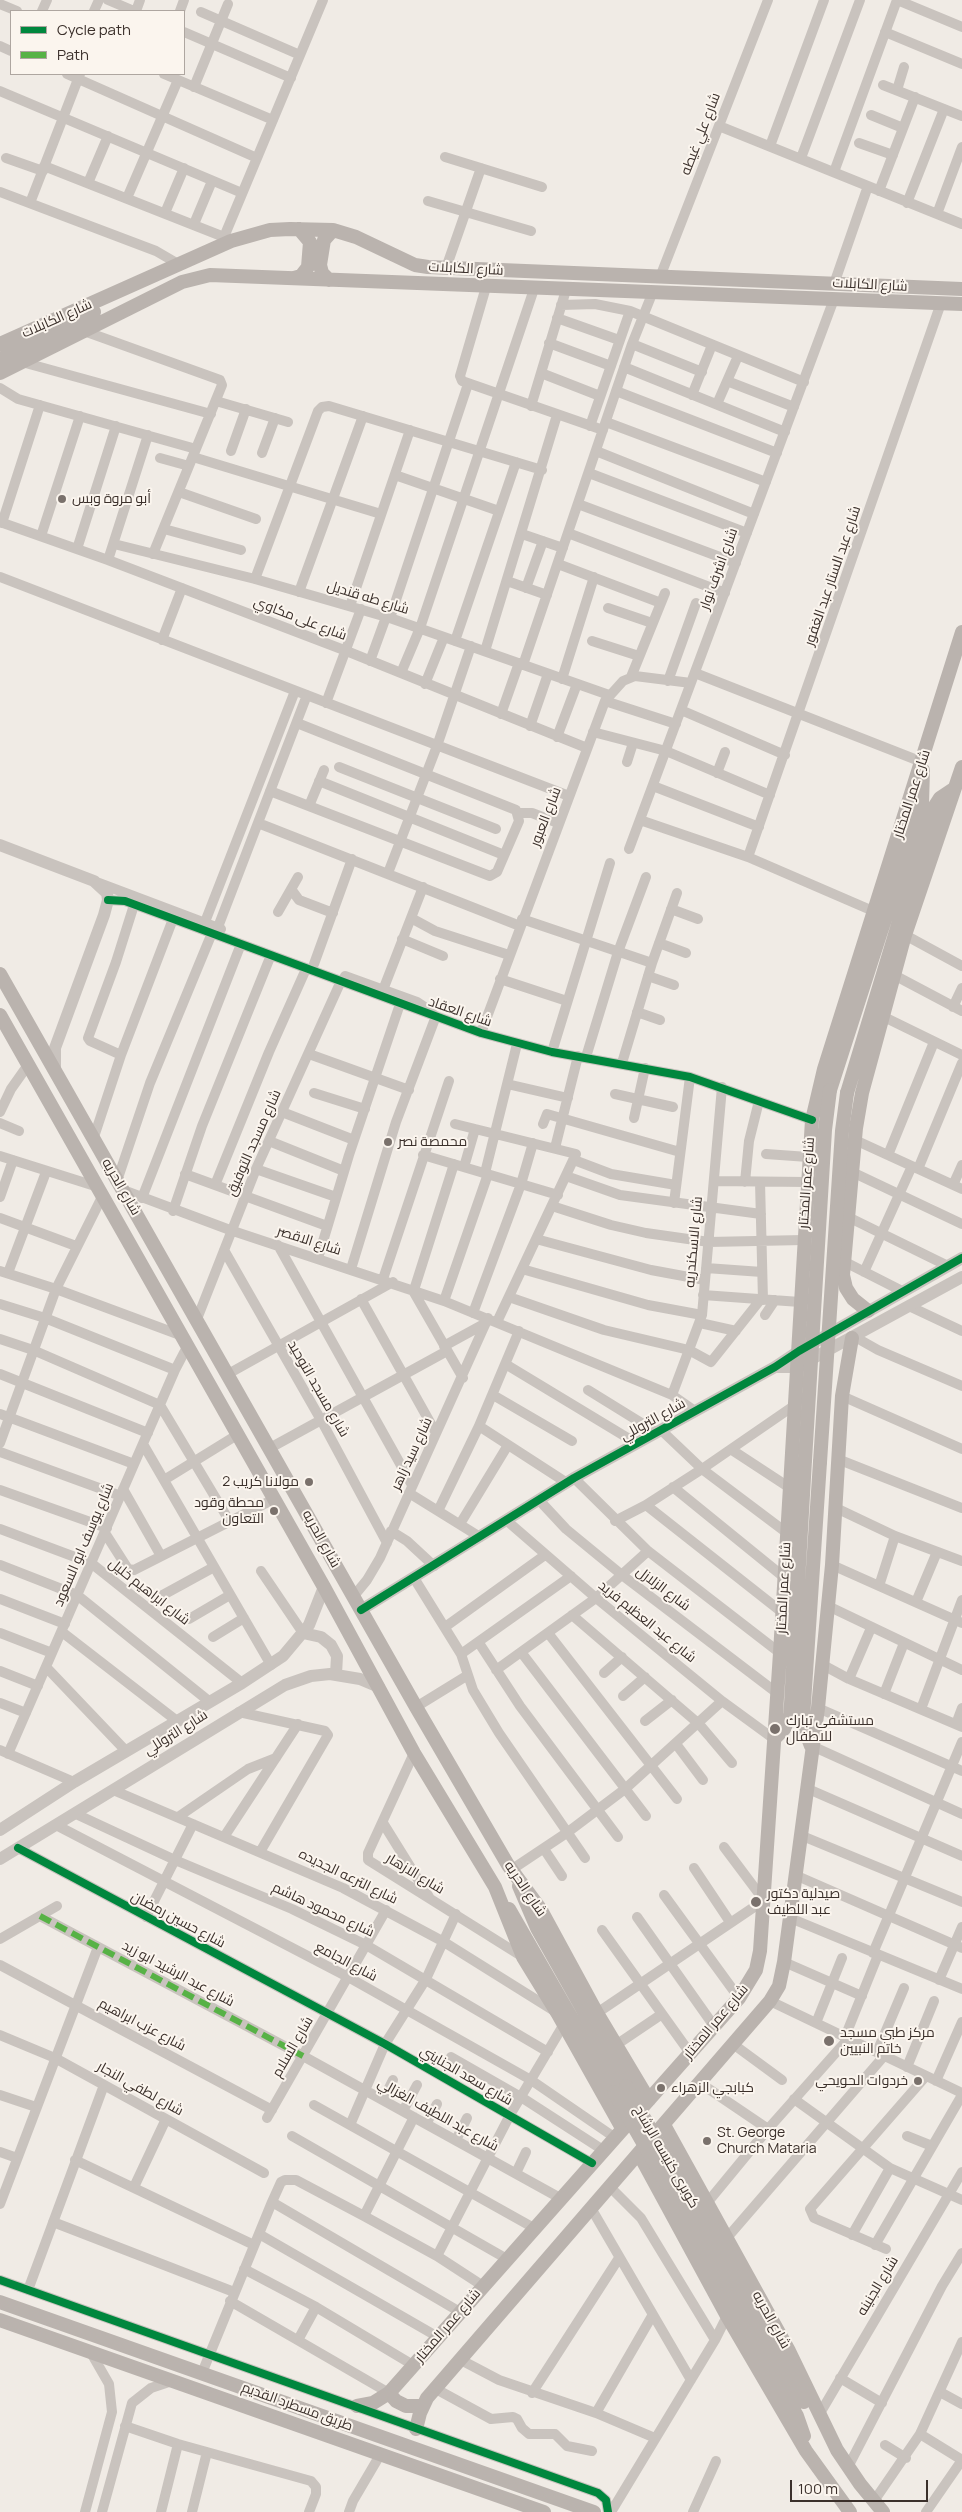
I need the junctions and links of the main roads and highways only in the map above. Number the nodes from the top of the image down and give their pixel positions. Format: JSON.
{"nodes":[{"id":1,"x":299,"y":229,"type":"junction"},
{"id":2,"x":333,"y":230,"type":"junction"},
{"id":3,"x":161,"y":273,"type":"junction"},
{"id":4,"x":293,"y":278,"type":"junction"},
{"id":5,"x":329,"y":280,"type":"junction"},
{"id":6,"x":962,"y":289,"type":"edge"},
{"id":7,"x":962,"y":304,"type":"edge"},
{"id":8,"x":0,"y":344,"type":"edge"},
{"id":9,"x":0,"y":359,"type":"edge"},
{"id":10,"x":0,"y":373,"type":"edge"},
{"id":11,"x":962,"y":632,"type":"edge"},
{"id":12,"x":958,"y":655,"type":"edge"},
{"id":13,"x":922,"y":762,"type":"junction"},
{"id":14,"x":962,"y":767,"type":"edge"},
{"id":15,"x":955,"y":788,"type":"junction"},
{"id":16,"x":0,"y":974,"type":"edge"},
{"id":17,"x":0,"y":1015,"type":"edge"},
{"id":18,"x":812,"y":1120,"type":"junction"},
{"id":19,"x":856,"y":1134,"type":"junction"},
{"id":20,"x":802,"y":1281,"type":"junction"},
{"id":21,"x":844,"y":1282,"type":"junction"},
{"id":22,"x":868,"y":1311,"type":"road end"},
{"id":23,"x":853,"y":1337,"type":"road end"},
{"id":24,"x":842,"y":1402,"type":"junction"},
{"id":25,"x":796,"y":1405,"type":"junction"},
{"id":26,"x":774,"y":1740,"type":"junction"},
{"id":27,"x":812,"y":1746,"type":"junction"},
{"id":28,"x":514,"y":1873,"type":"junction"},
{"id":29,"x":499,"y":1896,"type":"junction"},
{"id":30,"x":626,"y":2088,"type":"junction"},
{"id":31,"x":649,"y":2100,"type":"junction"},
{"id":32,"x":612,"y":2108,"type":"junction"},
{"id":33,"x":664,"y":2125,"type":"junction"},
{"id":34,"x":618,"y":2133,"type":"junction"},
{"id":35,"x":638,"y":2154,"type":"junction"},
{"id":36,"x":670,"y":2176,"type":"junction"},
{"id":37,"x":0,"y":2302,"type":"edge"},
{"id":38,"x":0,"y":2320,"type":"edge"},
{"id":39,"x":389,"y":2392,"type":"junction"},
{"id":40,"x":356,"y":2406,"type":"road end"},
{"id":41,"x":422,"y":2406,"type":"junction"},
{"id":42,"x":416,"y":2429,"type":"road end"},
{"id":43,"x":828,"y":2432,"type":"junction"},
{"id":44,"x":806,"y":2450,"type":"junction"},
{"id":45,"x":836,"y":2495,"type":"junction"},
{"id":46,"x":544,"y":2512,"type":"edge"},
{"id":47,"x":594,"y":2512,"type":"edge"},
{"id":48,"x":840,"y":2512,"type":"edge"},
{"id":49,"x":850,"y":2512,"type":"edge"},
{"id":50,"x":883,"y":2512,"type":"edge"}],
"edges":[{"from":1,"to":2,"type":"main road","name":"شارع الكابلات"},
{"from":1,"to":3,"type":"main road","name":"شارع الكابلات"},
{"from":1,"to":4,"type":"main road"},
{"from":2,"to":5,"type":"main road"},
{"from":2,"to":6,"type":"main road","name":"شارع الكابلات"},
{"from":3,"to":8,"type":"main road","name":"شارع الكابلات"},
{"from":3,"to":9,"type":"main road"},
{"from":4,"to":5,"type":"main road","name":"شارع الكابلات"},
{"from":4,"to":10,"type":"main road","name":"شارع الكابلات"},
{"from":5,"to":7,"type":"main road","name":"شارع الكابلات"},
{"from":11,"to":12,"type":"main road","name":"شارع عمر المختار"},
{"from":12,"to":13,"type":"main road","name":"شارع عمر المختار"},
{"from":13,"to":18,"type":"main road","name":"شارع عمر المختار"},
{"from":13,"to":26,"type":"main road","bridge":true},
{"from":14,"to":15,"type":"main road"},
{"from":15,"to":19,"type":"main road"},
{"from":15,"to":27,"type":"main road","bridge":true},
{"from":16,"to":28,"type":"main road","name":"شارع الحريه"},
{"from":17,"to":29,"type":"main road","name":"شارع الحريه"},
{"from":18,"to":19,"type":"main road"},
{"from":18,"to":20,"type":"main road","name":"شارع عمر المختار"},
{"from":19,"to":21,"type":"main road"},
{"from":20,"to":21,"type":"main road"},
{"from":20,"to":25,"type":"main road","name":"شارع عمر المختار"},
{"from":21,"to":22,"type":"main road"},
{"from":23,"to":24,"type":"main road","name":"شارع عمر المختار"},
{"from":24,"to":25,"type":"main road"},
{"from":24,"to":27,"type":"main road","name":"شارع عمر المختار"},
{"from":25,"to":26,"type":"main road","name":"شارع عمر المختار"},
{"from":26,"to":31,"type":"main road","name":"شارع عمر المختار"},
{"from":27,"to":33,"type":"main road","name":"شارع عمر المختار"},
{"from":28,"to":30,"type":"main road","name":"كوبرى كنيسه الرشاح"},
{"from":28,"to":30,"type":"main road","name":"شارع الحريه"},
{"from":29,"to":30,"type":"main road","name":"كوبرى كنيسه الرشاح"},
{"from":29,"to":32,"type":"main road","name":"شارع الحريه"},
{"from":30,"to":31,"type":"main road","name":"شارع الحريه"},
{"from":30,"to":32,"type":"main road"},
{"from":30,"to":36,"type":"main road","name":"كوبرى كنيسه الرشاح","bridge":true},
{"from":31,"to":34,"type":"main road","name":"شارع عمر المختار"},
{"from":32,"to":34,"type":"main road","name":"شارع الحريه"},
{"from":33,"to":35,"type":"main road","name":"شارع عمر المختار"},
{"from":33,"to":36,"type":"main road","name":"شارع الحريه"},
{"from":34,"to":39,"type":"main road","name":"شارع عمر المختار"},
{"from":35,"to":36,"type":"main road","name":"شارع الحريه"},
{"from":35,"to":41,"type":"main road","name":"شارع عمر المختار"},
{"from":36,"to":43,"type":"main road","name":"كوبرى كنيسه الرشاح"},
{"from":36,"to":43,"type":"main road","name":"شارع الحريه"},
{"from":36,"to":44,"type":"main road","name":"كوبرى كنيسه الرشاح"},
{"from":36,"to":44,"type":"main road","name":"شارع الحريه"},
{"from":37,"to":47,"type":"main road","name":"طريق مسطرد القديم"},
{"from":38,"to":46,"type":"main road","name":"طريق مسطرد القديم"},
{"from":39,"to":40,"type":"main road","name":"شارع عمر المختار"},
{"from":39,"to":41,"type":"main road"},
{"from":41,"to":42,"type":"main road","name":"شارع عمر المختار"},
{"from":43,"to":50,"type":"main road","name":"شارع الحريه"},
{"from":44,"to":45,"type":"main road","name":"شارع الحريه"},
{"from":45,"to":48,"type":"main road"},
{"from":45,"to":49,"type":"main road","name":"شارع الحريه"}]}
